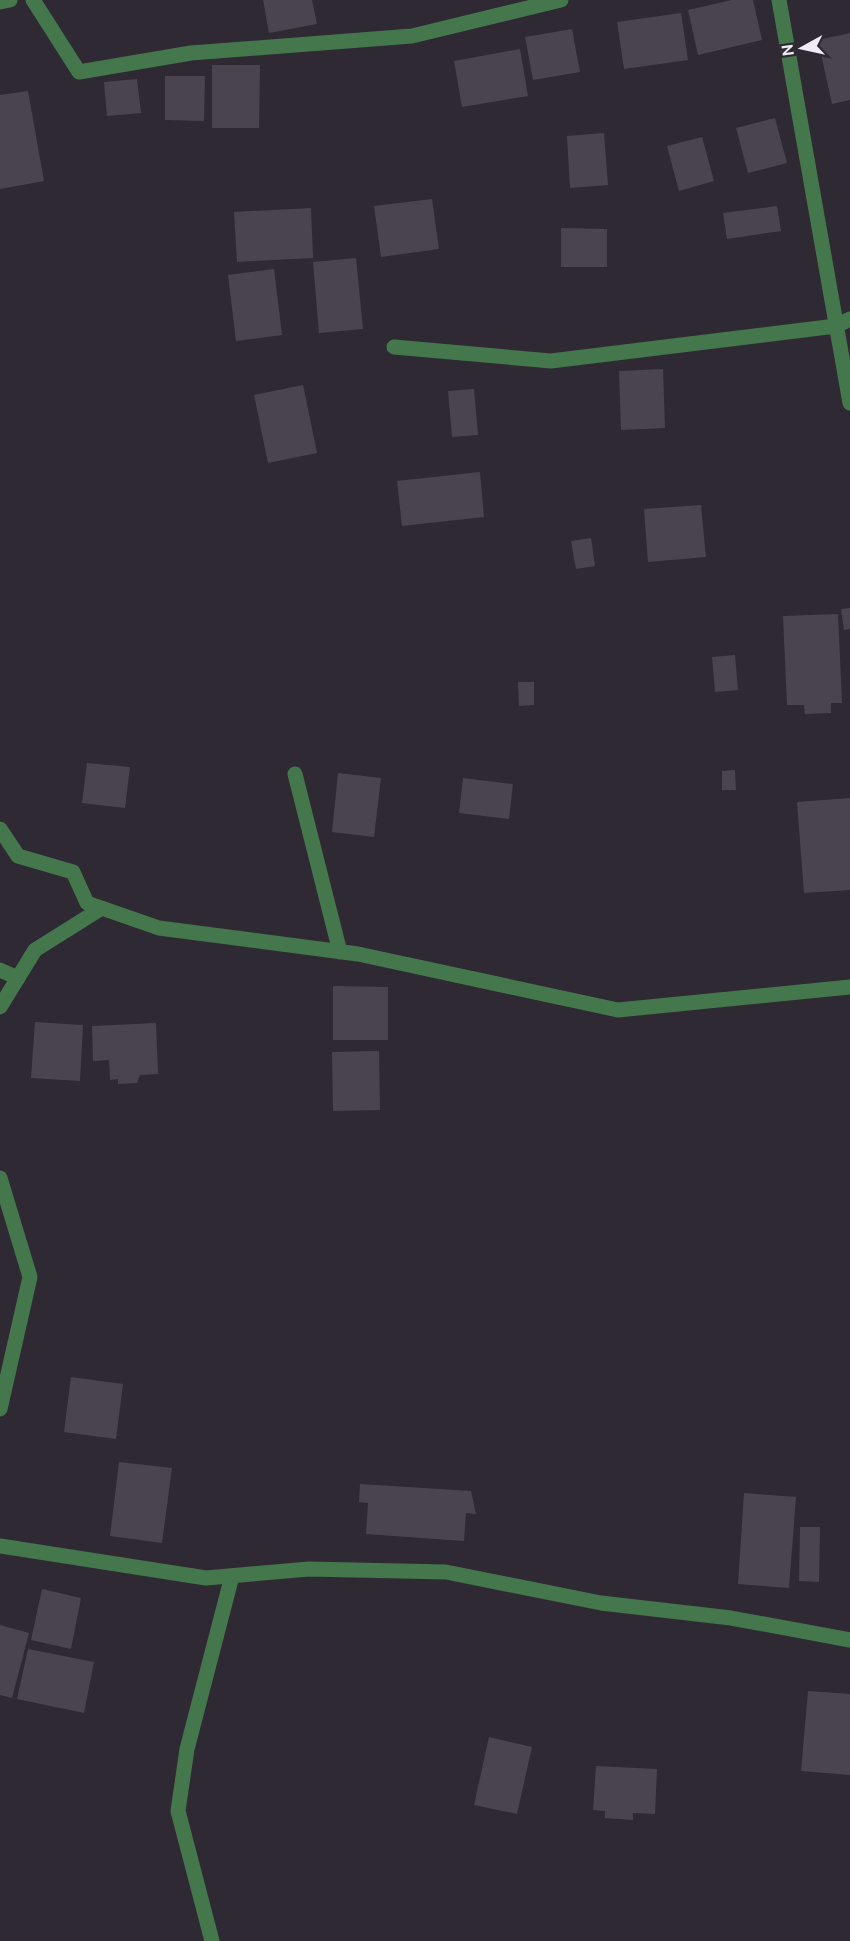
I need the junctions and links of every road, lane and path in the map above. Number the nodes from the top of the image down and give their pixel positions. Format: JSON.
{"nodes":[{"id":1,"x":10,"y":0,"type":"edge"},
{"id":2,"x":33,"y":0,"type":"edge"},
{"id":3,"x":561,"y":0,"type":"edge"},
{"id":4,"x":779,"y":0,"type":"edge"},
{"id":5,"x":0,"y":2,"type":"edge"},
{"id":6,"x":850,"y":319,"type":"edge"},
{"id":7,"x":836,"y":326,"type":"junction"},
{"id":8,"x":394,"y":347,"type":"dead end"},
{"id":9,"x":850,"y":403,"type":"edge"},
{"id":10,"x":295,"y":774,"type":"dead end"},
{"id":11,"x":0,"y":829,"type":"edge"},
{"id":12,"x":102,"y":908,"type":"junction"},
{"id":13,"x":340,"y":952,"type":"junction"},
{"id":14,"x":0,"y":970,"type":"edge"},
{"id":15,"x":18,"y":978,"type":"junction"},
{"id":16,"x":850,"y":987,"type":"edge"},
{"id":17,"x":0,"y":1007,"type":"edge"},
{"id":18,"x":0,"y":1178,"type":"edge"},
{"id":19,"x":0,"y":1409,"type":"edge"},
{"id":20,"x":0,"y":1546,"type":"edge"},
{"id":21,"x":232,"y":1576,"type":"junction"},
{"id":22,"x":850,"y":1641,"type":"edge"},
{"id":23,"x":212,"y":1941,"type":"edge"}],
"edges":[{"from":1,"to":5,"type":"street"},
{"from":2,"to":3,"type":"street"},
{"from":4,"to":7,"type":"street"},
{"from":6,"to":7,"type":"street"},
{"from":7,"to":8,"type":"street"},
{"from":7,"to":9,"type":"street"},
{"from":10,"to":13,"type":"street"},
{"from":11,"to":12,"type":"street"},
{"from":12,"to":13,"type":"street"},
{"from":12,"to":15,"type":"street"},
{"from":13,"to":16,"type":"street"},
{"from":14,"to":15,"type":"street"},
{"from":15,"to":17,"type":"street"},
{"from":18,"to":19,"type":"street"},
{"from":20,"to":21,"type":"street"},
{"from":21,"to":22,"type":"street"},
{"from":21,"to":23,"type":"street"}]}
